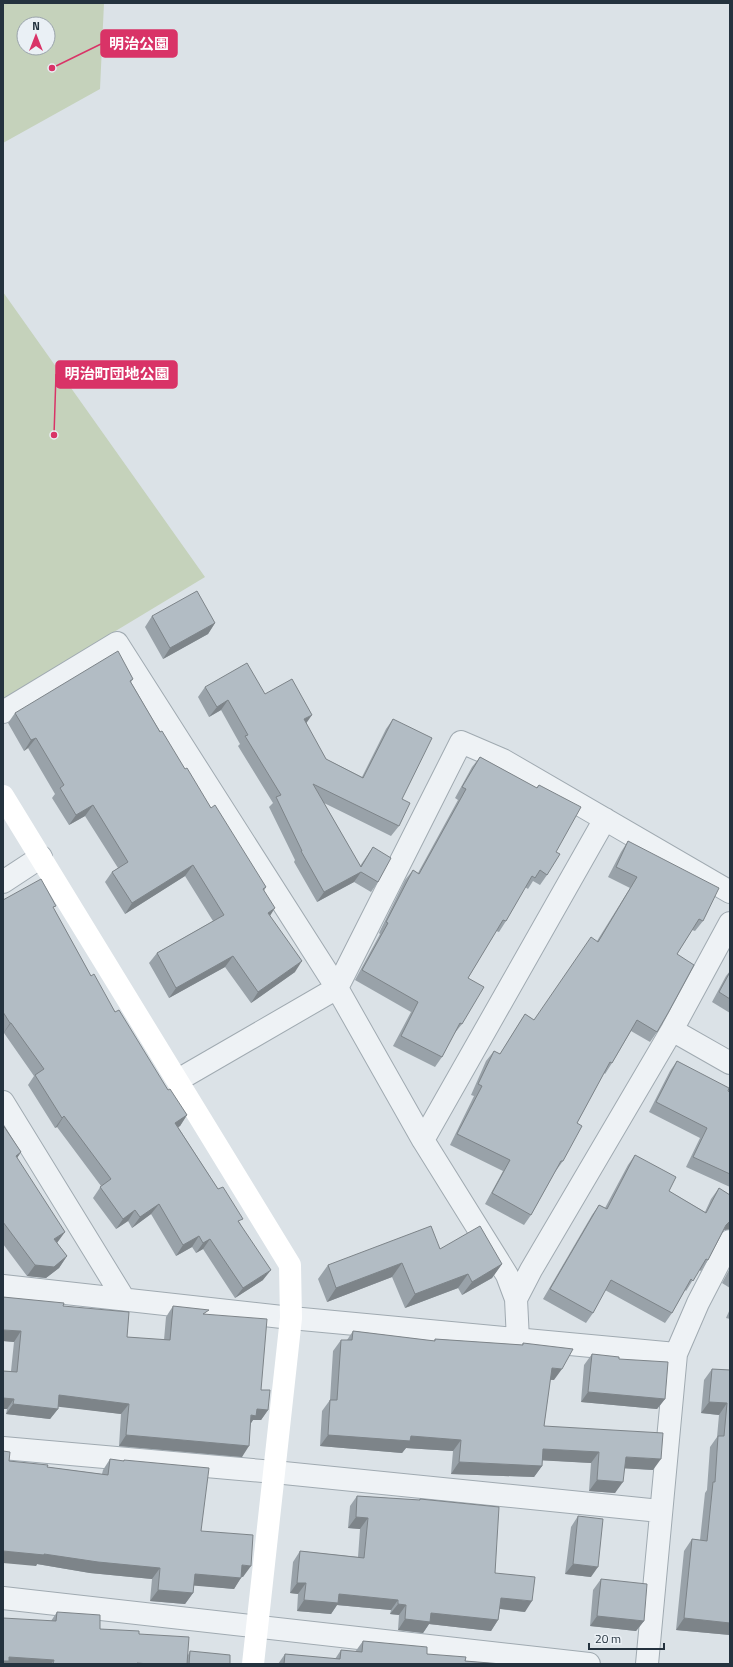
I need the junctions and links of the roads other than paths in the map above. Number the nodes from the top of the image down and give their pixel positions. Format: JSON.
{"nodes":[{"id":1,"x":3,"y":712,"type":"edge"},
{"id":2,"x":3,"y":796,"type":"edge"},
{"id":3,"x":605,"y":819,"type":"junction"},
{"id":4,"x":42,"y":857,"type":"junction"},
{"id":5,"x":3,"y":882,"type":"edge"},
{"id":6,"x":730,"y":892,"type":"edge"},
{"id":7,"x":730,"y":923,"type":"edge"},
{"id":8,"x":337,"y":988,"type":"junction"},
{"id":9,"x":672,"y":1030,"type":"junction"},
{"id":10,"x":730,"y":1063,"type":"edge"},
{"id":11,"x":178,"y":1080,"type":"junction"},
{"id":12,"x":3,"y":1102,"type":"edge"},
{"id":13,"x":423,"y":1140,"type":"junction"},
{"id":14,"x":730,"y":1242,"type":"edge"},
{"id":15,"x":3,"y":1286,"type":"edge"},
{"id":16,"x":124,"y":1299,"type":"junction"},
{"id":17,"x":516,"y":1299,"type":"junction"},
{"id":18,"x":291,"y":1318,"type":"junction"},
{"id":19,"x":518,"y":1340,"type":"junction"},
{"id":20,"x":676,"y":1354,"type":"junction"},
{"id":21,"x":3,"y":1448,"type":"edge"},
{"id":22,"x":274,"y":1472,"type":"junction"},
{"id":23,"x":660,"y":1511,"type":"junction"},
{"id":24,"x":3,"y":1598,"type":"edge"},
{"id":25,"x":257,"y":1628,"type":"junction"},
{"id":26,"x":253,"y":1664,"type":"edge"},
{"id":27,"x":589,"y":1664,"type":"edge"},
{"id":28,"x":647,"y":1664,"type":"edge"}],
"edges":[{"from":1,"to":8,"type":"street"},
{"from":2,"to":4,"type":"street"},
{"from":3,"to":6,"type":"street"},
{"from":3,"to":8,"type":"street"},
{"from":3,"to":13,"type":"street"},
{"from":4,"to":5,"type":"street"},
{"from":4,"to":11,"type":"street"},
{"from":7,"to":9,"type":"street"},
{"from":8,"to":11,"type":"street"},
{"from":8,"to":13,"type":"street"},
{"from":9,"to":10,"type":"street"},
{"from":9,"to":17,"type":"street"},
{"from":11,"to":18,"type":"street"},
{"from":12,"to":16,"type":"street"},
{"from":13,"to":17,"type":"street"},
{"from":14,"to":20,"type":"street"},
{"from":15,"to":16,"type":"street"},
{"from":16,"to":18,"type":"street"},
{"from":17,"to":19,"type":"street"},
{"from":18,"to":19,"type":"street"},
{"from":18,"to":22,"type":"street"},
{"from":19,"to":20,"type":"street"},
{"from":20,"to":23,"type":"street"},
{"from":21,"to":22,"type":"street"},
{"from":22,"to":23,"type":"street"},
{"from":22,"to":25,"type":"street"},
{"from":23,"to":28,"type":"street"},
{"from":24,"to":25,"type":"street"},
{"from":25,"to":26,"type":"street"},
{"from":25,"to":27,"type":"street"}]}
